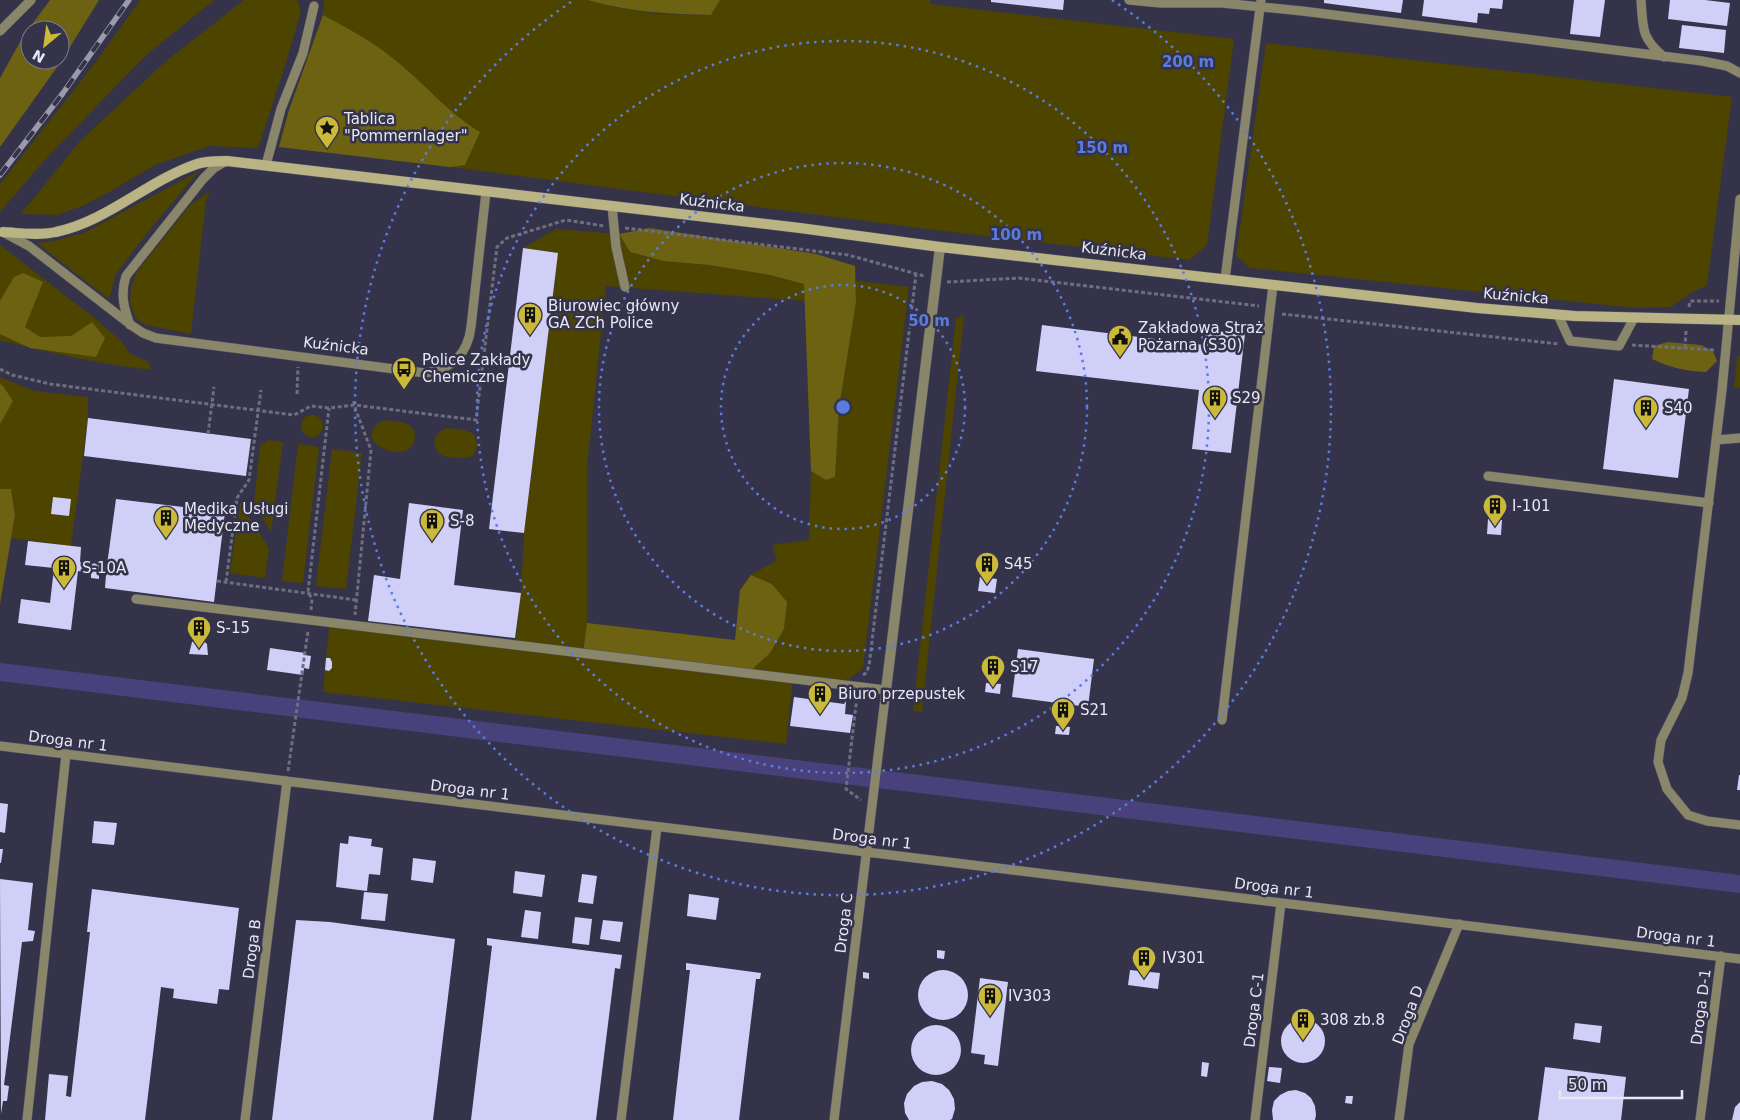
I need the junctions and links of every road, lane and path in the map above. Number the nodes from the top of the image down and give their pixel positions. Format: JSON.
{"nodes":[{"id":1,"x":31,"y":0,"type":"edge"},
{"id":2,"x":1129,"y":0,"type":"edge"},
{"id":3,"x":1641,"y":0,"type":"edge"},
{"id":4,"x":1261,"y":3,"type":"edge"},
{"id":5,"x":314,"y":6,"type":"dead end"},
{"id":6,"x":0,"y":31,"type":"edge"},
{"id":7,"x":1664,"y":57,"type":"junction"},
{"id":8,"x":1740,"y":73,"type":"edge"},
{"id":9,"x":227,"y":161,"type":"junction"},
{"id":10,"x":266,"y":164,"type":"junction"},
{"id":11,"x":486,"y":192,"type":"junction"},
{"id":12,"x":1740,"y":200,"type":"edge"},
{"id":13,"x":612,"y":206,"type":"junction"},
{"id":14,"x":614,"y":228,"type":"junction"},
{"id":15,"x":3,"y":232,"type":"joint"},
{"id":16,"x":940,"y":247,"type":"junction"},
{"id":17,"x":916,"y":274,"type":"junction"},
{"id":18,"x":936,"y":279,"type":"junction"},
{"id":19,"x":1225,"y":279,"type":"junction"},
{"id":20,"x":1273,"y":285,"type":"junction"},
{"id":21,"x":625,"y":287,"type":"dead end"},
{"id":22,"x":1270,"y":310,"type":"junction"},
{"id":23,"x":1558,"y":315,"type":"junction"},
{"id":24,"x":1634,"y":318,"type":"junction"},
{"id":25,"x":1728,"y":320,"type":"junction"},
{"id":26,"x":1740,"y":320,"type":"edge"},
{"id":27,"x":130,"y":325,"type":"junction"},
{"id":28,"x":1570,"y":341,"type":"junction"},
{"id":29,"x":1619,"y":346,"type":"junction"},
{"id":30,"x":1726,"y":351,"type":"junction"},
{"id":31,"x":298,"y":356,"type":"junction"},
{"id":32,"x":0,"y":368,"type":"edge"},
{"id":33,"x":214,"y":387,"type":"dead end"},
{"id":34,"x":261,"y":390,"type":"dead end"},
{"id":35,"x":297,"y":394,"type":"dead end"},
{"id":36,"x":354,"y":403,"type":"junction"},
{"id":37,"x":211,"y":405,"type":"junction"},
{"id":38,"x":329,"y":408,"type":"junction"},
{"id":39,"x":258,"y":411,"type":"junction"},
{"id":40,"x":208,"y":434,"type":"dead end"},
{"id":41,"x":1740,"y":438,"type":"edge"},
{"id":42,"x":1716,"y":440,"type":"junction"},
{"id":43,"x":1488,"y":476,"type":"dead end"},
{"id":44,"x":1708,"y":503,"type":"junction"},
{"id":45,"x":217,"y":581,"type":"dead end"},
{"id":46,"x":226,"y":582,"type":"junction"},
{"id":47,"x":308,"y":592,"type":"junction"},
{"id":48,"x":136,"y":599,"type":"dead end"},
{"id":49,"x":356,"y":600,"type":"junction"},
{"id":50,"x":310,"y":621,"type":"junction"},
{"id":51,"x":353,"y":625,"type":"junction"},
{"id":52,"x":858,"y":687,"type":"junction"},
{"id":53,"x":886,"y":690,"type":"junction"},
{"id":54,"x":1222,"y":720,"type":"dead end"},
{"id":55,"x":0,"y":746,"type":"edge"},
{"id":56,"x":66,"y":754,"type":"junction"},
{"id":57,"x":286,"y":781,"type":"junction"},
{"id":58,"x":846,"y":789,"type":"dead end"},
{"id":59,"x":1740,"y":825,"type":"edge"},
{"id":60,"x":657,"y":826,"type":"junction"},
{"id":61,"x":866,"y":852,"type":"junction"},
{"id":62,"x":1281,"y":903,"type":"junction"},
{"id":63,"x":1460,"y":924,"type":"junction"},
{"id":64,"x":1721,"y":956,"type":"junction"},
{"id":65,"x":1740,"y":959,"type":"edge"},
{"id":66,"x":27,"y":1120,"type":"edge"},
{"id":67,"x":245,"y":1120,"type":"edge"},
{"id":68,"x":621,"y":1120,"type":"edge"},
{"id":69,"x":834,"y":1120,"type":"edge"},
{"id":70,"x":1255,"y":1120,"type":"edge"},
{"id":71,"x":1399,"y":1120,"type":"edge"},
{"id":72,"x":1700,"y":1120,"type":"edge"}],
"edges":[{"from":1,"to":6,"type":"lane"},
{"from":2,"to":4,"type":"lane"},
{"from":3,"to":7,"type":"lane"},
{"from":4,"to":7,"type":"lane"},
{"from":4,"to":19,"type":"lane"},
{"from":5,"to":10,"type":"lane"},
{"from":7,"to":8,"type":"lane"},
{"from":9,"to":10,"type":"street","name":"Kuźnicka"},
{"from":9,"to":15,"type":"street","name":"Kuźnicka"},
{"from":9,"to":27,"type":"lane"},
{"from":10,"to":11,"type":"street","name":"Kuźnicka"},
{"from":11,"to":13,"type":"street","name":"Kuźnicka"},
{"from":11,"to":31,"type":"lane","name":"Kuźnicka"},
{"from":12,"to":25,"type":"lane"},
{"from":13,"to":14,"type":"lane"},
{"from":13,"to":16,"type":"street","name":"Kuźnicka"},
{"from":14,"to":17,"type":"path"},
{"from":14,"to":21,"type":"lane"},
{"from":14,"to":36,"type":"path"},
{"from":15,"to":27,"type":"lane","name":"Kuźnicka"},
{"from":16,"to":18,"type":"street"},
{"from":16,"to":19,"type":"street","name":"Kuźnicka"},
{"from":17,"to":18,"type":"path"},
{"from":17,"to":52,"type":"path"},
{"from":18,"to":22,"type":"path"},
{"from":18,"to":53,"type":"street"},
{"from":19,"to":20,"type":"street","name":"Kuźnicka"},
{"from":20,"to":22,"type":"lane"},
{"from":20,"to":23,"type":"street","name":"Kuźnicka"},
{"from":22,"to":28,"type":"path"},
{"from":22,"to":54,"type":"lane"},
{"from":23,"to":24,"type":"street","name":"Kuźnicka"},
{"from":23,"to":28,"type":"lane"},
{"from":24,"to":25,"type":"street","name":"Kuźnicka"},
{"from":24,"to":29,"type":"lane"},
{"from":25,"to":26,"type":"street","name":"Kuźnicka"},
{"from":25,"to":30,"type":"lane"},
{"from":27,"to":31,"type":"lane","name":"Kuźnicka"},
{"from":28,"to":29,"type":"lane"},
{"from":29,"to":30,"type":"path"},
{"from":30,"to":42,"type":"lane"},
{"from":31,"to":35,"type":"path"},
{"from":32,"to":37,"type":"path"},
{"from":33,"to":37,"type":"path"},
{"from":34,"to":39,"type":"path"},
{"from":36,"to":38,"type":"path"},
{"from":36,"to":49,"type":"path"},
{"from":37,"to":39,"type":"path"},
{"from":37,"to":40,"type":"path"},
{"from":38,"to":39,"type":"path"},
{"from":38,"to":47,"type":"path"},
{"from":39,"to":46,"type":"path"},
{"from":41,"to":42,"type":"lane"},
{"from":42,"to":44,"type":"lane"},
{"from":43,"to":44,"type":"lane"},
{"from":44,"to":59,"type":"lane"},
{"from":45,"to":46,"type":"path"},
{"from":46,"to":47,"type":"path"},
{"from":47,"to":49,"type":"path"},
{"from":47,"to":50,"type":"path"},
{"from":48,"to":50,"type":"lane"},
{"from":49,"to":51,"type":"path"},
{"from":50,"to":51,"type":"lane"},
{"from":50,"to":57,"type":"path"},
{"from":51,"to":52,"type":"lane"},
{"from":52,"to":53,"type":"lane"},
{"from":52,"to":58,"type":"path"},
{"from":53,"to":61,"type":"lane","name":"Droga C"},
{"from":55,"to":56,"type":"lane","name":"Droga nr 1"},
{"from":56,"to":57,"type":"lane","name":"Droga nr 1"},
{"from":56,"to":66,"type":"lane"},
{"from":57,"to":60,"type":"lane","name":"Droga nr 1"},
{"from":57,"to":67,"type":"lane","name":"Droga B"},
{"from":60,"to":61,"type":"lane","name":"Droga nr 1"},
{"from":60,"to":68,"type":"lane"},
{"from":61,"to":62,"type":"lane","name":"Droga nr 1"},
{"from":61,"to":69,"type":"lane","name":"Droga C"},
{"from":62,"to":63,"type":"lane","name":"Droga nr 1"},
{"from":62,"to":70,"type":"lane","name":"Droga C-1"},
{"from":63,"to":64,"type":"lane","name":"Droga nr 1"},
{"from":63,"to":71,"type":"lane","name":"Droga D"},
{"from":64,"to":65,"type":"lane","name":"Droga nr 1"},
{"from":64,"to":72,"type":"lane","name":"Droga D-1"}]}
